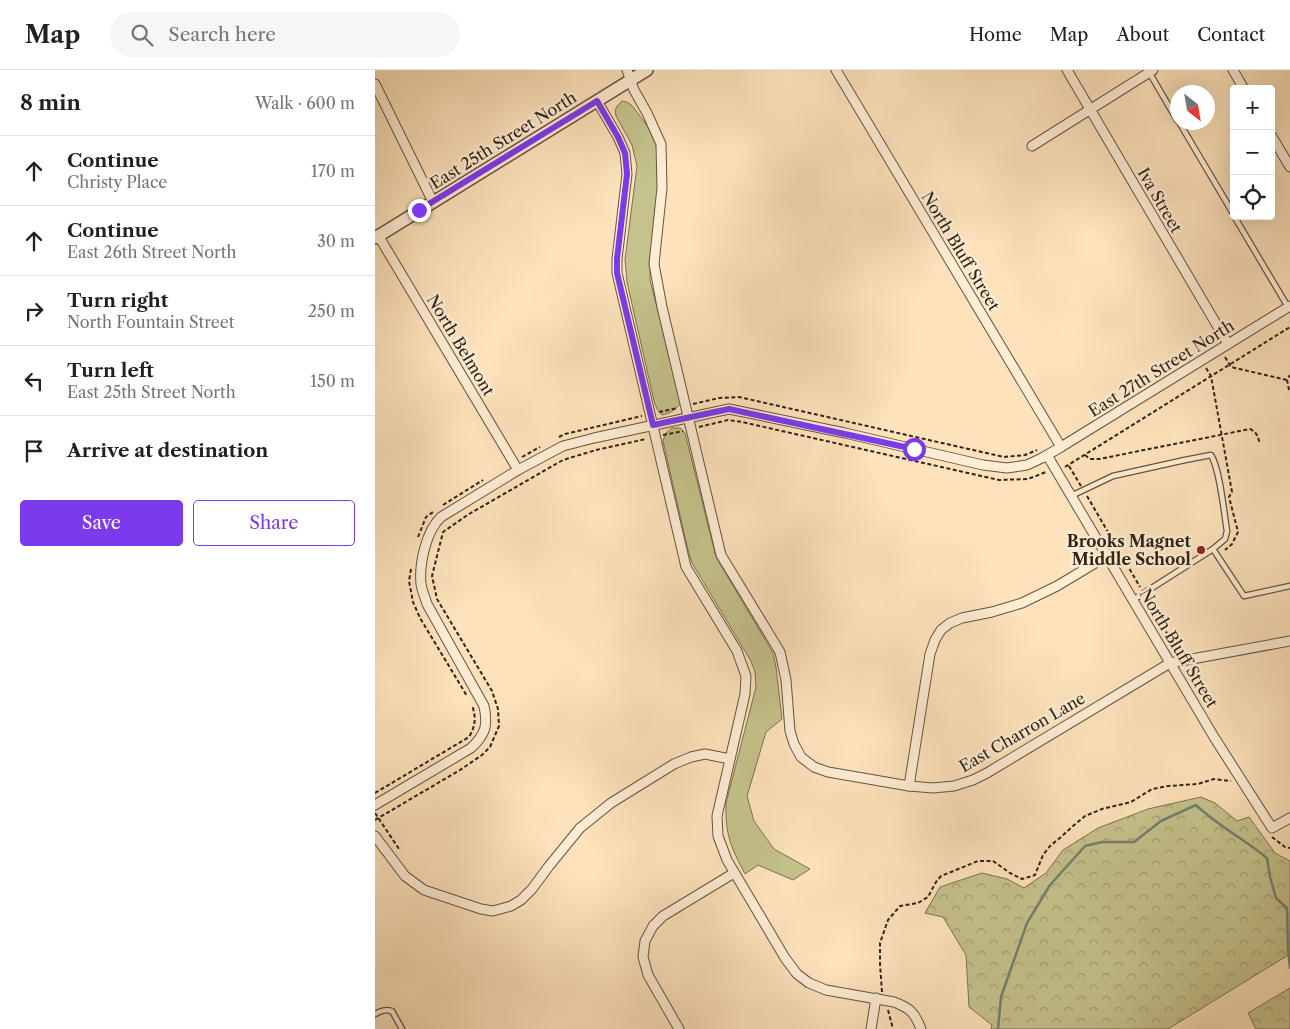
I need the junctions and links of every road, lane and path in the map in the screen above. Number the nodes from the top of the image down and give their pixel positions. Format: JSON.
{"nodes":[{"id":1,"x":647,"y":70,"type":"edge"},
{"id":2,"x":835,"y":70,"type":"edge"},
{"id":3,"x":1067,"y":70,"type":"edge"},
{"id":4,"x":1233,"y":70,"type":"edge"},
{"id":5,"x":1150,"y":71,"type":"edge"},
{"id":6,"x":629,"y":75,"type":"edge"},
{"id":7,"x":375,"y":84,"type":"edge"},
{"id":8,"x":1242,"y":85,"type":"edge"},
{"id":9,"x":597,"y":101,"type":"junction"},
{"id":10,"x":1170,"y":107,"type":"edge"},
{"id":11,"x":1090,"y":110,"type":"junction"},
{"id":12,"x":1183,"y":130,"type":"edge"},
{"id":13,"x":1275,"y":142,"type":"edge"},
{"id":14,"x":1032,"y":146,"type":"dead end"},
{"id":15,"x":1290,"y":167,"type":"edge"},
{"id":16,"x":433,"y":202,"type":"junction"},
{"id":17,"x":1230,"y":209,"type":"edge"},
{"id":18,"x":1236,"y":220,"type":"edge"},
{"id":19,"x":377,"y":237,"type":"edge"},
{"id":20,"x":1289,"y":306,"type":"edge"},
{"id":21,"x":1290,"y":327,"type":"edge"},
{"id":22,"x":1228,"y":344,"type":"junction"},
{"id":23,"x":1225,"y":358,"type":"dead end"},
{"id":24,"x":1230,"y":364,"type":"junction"},
{"id":25,"x":1206,"y":368,"type":"dead end"},
{"id":26,"x":1290,"y":375,"type":"edge"},
{"id":27,"x":1211,"y":376,"type":"junction"},
{"id":28,"x":1287,"y":380,"type":"junction"},
{"id":29,"x":1289,"y":390,"type":"edge"},
{"id":30,"x":685,"y":406,"type":"junction"},
{"id":31,"x":650,"y":414,"type":"junction"},
{"id":32,"x":688,"y":418,"type":"junction"},
{"id":33,"x":653,"y":425,"type":"junction"},
{"id":34,"x":691,"y":429,"type":"junction"},
{"id":35,"x":1222,"y":434,"type":"junction"},
{"id":36,"x":655,"y":437,"type":"junction"},
{"id":37,"x":557,"y":438,"type":"dead end"},
{"id":38,"x":1260,"y":444,"type":"dead end"},
{"id":39,"x":541,"y":446,"type":"dead end"},
{"id":40,"x":1061,"y":447,"type":"junction"},
{"id":41,"x":1040,"y":448,"type":"dead end"},
{"id":42,"x":1085,"y":454,"type":"junction"},
{"id":43,"x":1047,"y":455,"type":"junction"},
{"id":44,"x":1069,"y":465,"type":"junction"},
{"id":45,"x":516,"y":466,"type":"junction"},
{"id":46,"x":1055,"y":470,"type":"junction"},
{"id":47,"x":489,"y":476,"type":"dead end"},
{"id":48,"x":1083,"y":490,"type":"junction"},
{"id":49,"x":1071,"y":496,"type":"junction"},
{"id":50,"x":441,"y":506,"type":"dead end"},
{"id":51,"x":433,"y":512,"type":"dead end"},
{"id":52,"x":417,"y":540,"type":"dead end"},
{"id":53,"x":1213,"y":549,"type":"junction"},
{"id":54,"x":1225,"y":550,"type":"dead end"},
{"id":55,"x":1107,"y":556,"type":"junction"},
{"id":56,"x":417,"y":565,"type":"junction"},
{"id":57,"x":1290,"y":586,"type":"edge"},
{"id":58,"x":1144,"y":594,"type":"junction"},
{"id":59,"x":1133,"y":601,"type":"junction"},
{"id":60,"x":1290,"y":641,"type":"edge"},
{"id":61,"x":1179,"y":654,"type":"dead end"},
{"id":62,"x":1170,"y":663,"type":"junction"},
{"id":63,"x":468,"y":697,"type":"dead end"},
{"id":64,"x":473,"y":705,"type":"dead end"},
{"id":65,"x":730,"y":759,"type":"junction"},
{"id":66,"x":1233,"y":782,"type":"dead end"},
{"id":67,"x":909,"y":786,"type":"junction"},
{"id":68,"x":375,"y":793,"type":"edge"},
{"id":69,"x":375,"y":805,"type":"edge"},
{"id":70,"x":375,"y":813,"type":"edge"},
{"id":71,"x":379,"y":818,"type":"junction"},
{"id":72,"x":1290,"y":818,"type":"edge"},
{"id":73,"x":375,"y":820,"type":"edge"},
{"id":74,"x":1272,"y":828,"type":"junction"},
{"id":75,"x":375,"y":836,"type":"edge"},
{"id":76,"x":1290,"y":848,"type":"edge"},
{"id":77,"x":399,"y":849,"type":"dead end"},
{"id":78,"x":734,"y":873,"type":"junction"},
{"id":79,"x":879,"y":995,"type":"junction"},
{"id":80,"x":887,"y":1007,"type":"dead end"},
{"id":81,"x":375,"y":1014,"type":"edge"},
{"id":82,"x":402,"y":1029,"type":"edge"},
{"id":83,"x":679,"y":1029,"type":"edge"},
{"id":84,"x":871,"y":1029,"type":"edge"},
{"id":85,"x":893,"y":1029,"type":"edge"},
{"id":86,"x":921,"y":1029,"type":"edge"}],
"edges":[{"from":1,"to":6,"type":"street","name":"East 25th Street North"},
{"from":2,"to":40,"type":"street","name":"North Bluff Street"},
{"from":3,"to":11,"type":"street","name":"Iva Street"},
{"from":4,"to":8,"type":"street"},
{"from":5,"to":10,"type":"lane"},
{"from":5,"to":11,"type":"street"},
{"from":6,"to":9,"type":"street","name":"East 25th Street North"},
{"from":6,"to":30,"type":"street"},
{"from":7,"to":16,"type":"street"},
{"from":9,"to":16,"type":"street","name":"East 25th Street North"},
{"from":9,"to":31,"type":"street"},
{"from":11,"to":14,"type":"street"},
{"from":11,"to":22,"type":"street","name":"Iva Street"},
{"from":12,"to":17,"type":"lane"},
{"from":13,"to":15,"type":"street"},
{"from":16,"to":19,"type":"street","name":"East 25th Street North"},
{"from":18,"to":20,"type":"lane"},
{"from":19,"to":45,"type":"street","name":"North Belmont"},
{"from":20,"to":22,"type":"street","name":"East 27th Street North"},
{"from":21,"to":24,"type":"path"},
{"from":22,"to":40,"type":"street","name":"East 27th Street North"},
{"from":23,"to":24,"type":"path"},
{"from":24,"to":27,"type":"path"},
{"from":24,"to":28,"type":"path"},
{"from":25,"to":27,"type":"path"},
{"from":26,"to":28,"type":"path"},
{"from":27,"to":35,"type":"path"},
{"from":27,"to":42,"type":"path"},
{"from":28,"to":29,"type":"path"},
{"from":30,"to":31,"type":"path"},
{"from":30,"to":32,"type":"street"},
{"from":30,"to":41,"type":"path"},
{"from":31,"to":33,"type":"street"},
{"from":31,"to":37,"type":"path"},
{"from":32,"to":33,"type":"street","name":"East 27th Street North"},
{"from":32,"to":34,"type":"street"},
{"from":32,"to":43,"type":"street","name":"East 27th Street North"},
{"from":33,"to":36,"type":"street"},
{"from":33,"to":45,"type":"street","name":"East 27th Street North"},
{"from":34,"to":36,"type":"path"},
{"from":34,"to":46,"type":"path"},
{"from":34,"to":67,"type":"street","name":"East Charron Lane"},
{"from":35,"to":38,"type":"path"},
{"from":35,"to":42,"type":"path"},
{"from":35,"to":54,"type":"path"},
{"from":36,"to":65,"type":"street"},
{"from":36,"to":71,"type":"path"},
{"from":39,"to":45,"type":"path"},
{"from":40,"to":43,"type":"street","name":"East 27th Street North"},
{"from":42,"to":44,"type":"path"},
{"from":43,"to":46,"type":"street","name":"North Bluff Street"},
{"from":44,"to":46,"type":"path"},
{"from":44,"to":48,"type":"path"},
{"from":45,"to":56,"type":"street","name":"East 27th Street North"},
{"from":46,"to":49,"type":"street","name":"North Bluff Street"},
{"from":47,"to":50,"type":"path"},
{"from":48,"to":49,"type":"lane"},
{"from":48,"to":53,"type":"lane"},
{"from":48,"to":58,"type":"path"},
{"from":49,"to":55,"type":"street","name":"North Bluff Street"},
{"from":51,"to":52,"type":"path"},
{"from":53,"to":57,"type":"lane"},
{"from":53,"to":58,"type":"lane"},
{"from":55,"to":59,"type":"street","name":"North Bluff Street"},
{"from":55,"to":67,"type":"street"},
{"from":56,"to":63,"type":"path"},
{"from":56,"to":69,"type":"street","name":"East 27th Street North"},
{"from":58,"to":59,"type":"lane"},
{"from":58,"to":61,"type":"path"},
{"from":59,"to":62,"type":"street","name":"North Bluff Street"},
{"from":60,"to":62,"type":"street"},
{"from":62,"to":67,"type":"street","name":"East Charron Lane"},
{"from":62,"to":74,"type":"street","name":"North Bluff Street"},
{"from":64,"to":68,"type":"path"},
{"from":65,"to":75,"type":"street"},
{"from":65,"to":78,"type":"street"},
{"from":66,"to":79,"type":"path"},
{"from":70,"to":71,"type":"path"},
{"from":71,"to":73,"type":"path"},
{"from":71,"to":77,"type":"path"},
{"from":72,"to":74,"type":"street"},
{"from":74,"to":76,"type":"path"},
{"from":78,"to":79,"type":"street"},
{"from":78,"to":83,"type":"street"},
{"from":79,"to":84,"type":"street"},
{"from":79,"to":86,"type":"street"},
{"from":80,"to":85,"type":"path"},
{"from":81,"to":82,"type":"lane"}]}
